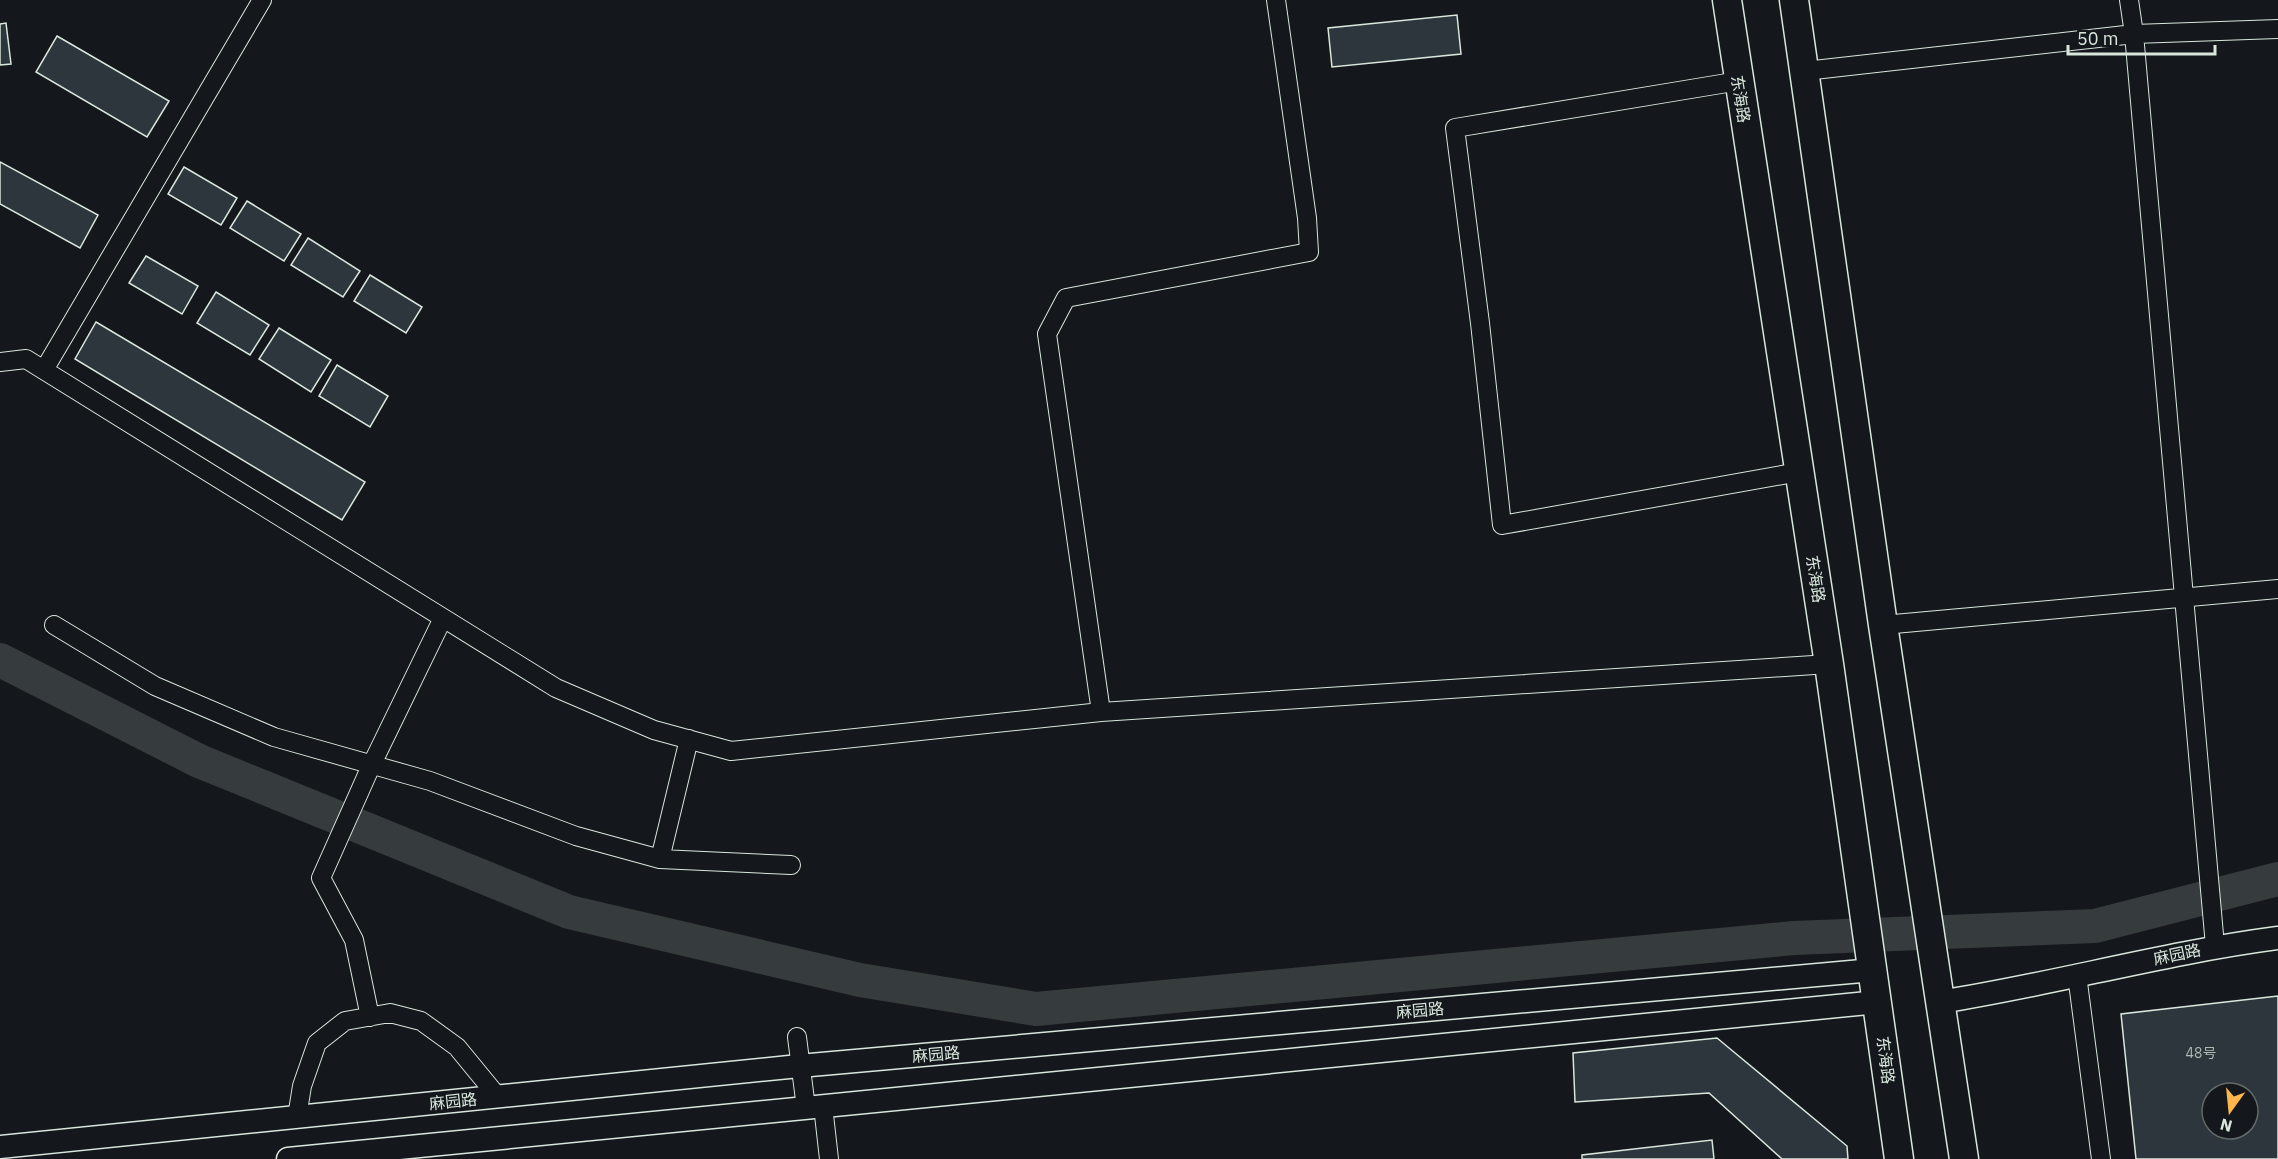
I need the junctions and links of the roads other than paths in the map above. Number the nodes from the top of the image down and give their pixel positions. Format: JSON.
{"nodes":[{"id":1,"x":262,"y":0,"type":"edge"},
{"id":2,"x":1276,"y":0,"type":"edge"},
{"id":3,"x":1727,"y":0,"type":"edge"},
{"id":4,"x":1794,"y":0,"type":"edge"},
{"id":5,"x":2129,"y":0,"type":"edge"},
{"id":6,"x":2278,"y":29,"type":"edge"},
{"id":7,"x":2134,"y":34,"type":"junction"},
{"id":8,"x":1805,"y":71,"type":"junction"},
{"id":9,"x":1738,"y":81,"type":"junction"},
{"id":10,"x":0,"y":362,"type":"edge"},
{"id":11,"x":44,"y":370,"type":"junction"},
{"id":12,"x":1799,"y":472,"type":"junction"},
{"id":13,"x":2278,"y":589,"type":"edge"},
{"id":14,"x":2184,"y":598,"type":"junction"},
{"id":15,"x":443,"y":618,"type":"junction"},
{"id":16,"x":54,"y":625,"type":"dead end"},
{"id":17,"x":1883,"y":625,"type":"junction"},
{"id":18,"x":1829,"y":664,"type":"junction"},
{"id":19,"x":1101,"y":712,"type":"junction"},
{"id":20,"x":689,"y":739,"type":"junction"},
{"id":21,"x":371,"y":766,"type":"junction"},
{"id":22,"x":660,"y":859,"type":"junction"},
{"id":23,"x":791,"y":865,"type":"dead end"},
{"id":24,"x":2278,"y":938,"type":"edge"},
{"id":25,"x":2215,"y":946,"type":"junction"},
{"id":26,"x":1873,"y":969,"type":"junction"},
{"id":27,"x":2077,"y":975,"type":"junction"},
{"id":28,"x":1940,"y":1001,"type":"junction"},
{"id":29,"x":1878,"y":1002,"type":"junction"},
{"id":30,"x":370,"y":1017,"type":"junction"},
{"id":31,"x":797,"y":1036,"type":"dead end"},
{"id":32,"x":799,"y":1066,"type":"junction"},
{"id":33,"x":498,"y":1096,"type":"junction"},
{"id":34,"x":814,"y":1107,"type":"junction"},
{"id":35,"x":297,"y":1117,"type":"junction"},
{"id":36,"x":0,"y":1147,"type":"edge"},
{"id":37,"x":288,"y":1159,"type":"edge"},
{"id":38,"x":829,"y":1159,"type":"edge"},
{"id":39,"x":1899,"y":1159,"type":"edge"},
{"id":40,"x":1964,"y":1159,"type":"edge"},
{"id":41,"x":2101,"y":1159,"type":"edge"}],
"edges":[{"from":1,"to":11,"type":"street"},
{"from":2,"to":19,"type":"street"},
{"from":3,"to":9,"type":"main road","name":"东海路"},
{"from":4,"to":8,"type":"main road"},
{"from":5,"to":7,"type":"street"},
{"from":6,"to":7,"type":"street"},
{"from":7,"to":8,"type":"street"},
{"from":7,"to":14,"type":"street"},
{"from":8,"to":17,"type":"main road"},
{"from":9,"to":12,"type":"main road","name":"东海路"},
{"from":9,"to":12,"type":"street"},
{"from":10,"to":11,"type":"street"},
{"from":11,"to":15,"type":"street"},
{"from":12,"to":18,"type":"main road","name":"东海路"},
{"from":13,"to":14,"type":"street"},
{"from":14,"to":17,"type":"street"},
{"from":14,"to":25,"type":"street"},
{"from":15,"to":20,"type":"street"},
{"from":15,"to":21,"type":"street"},
{"from":16,"to":21,"type":"street"},
{"from":17,"to":28,"type":"main road"},
{"from":18,"to":19,"type":"street"},
{"from":18,"to":26,"type":"main road","name":"东海路"},
{"from":19,"to":20,"type":"street"},
{"from":20,"to":22,"type":"street"},
{"from":21,"to":22,"type":"street"},
{"from":21,"to":30,"type":"street"},
{"from":22,"to":23,"type":"street"},
{"from":24,"to":25,"type":"street","name":"麻园路"},
{"from":25,"to":27,"type":"street","name":"麻园路"},
{"from":26,"to":29,"type":"main road","name":"东海路"},
{"from":26,"to":32,"type":"street","name":"麻园路"},
{"from":27,"to":28,"type":"street","name":"麻园路"},
{"from":27,"to":41,"type":"street"},
{"from":28,"to":40,"type":"main road"},
{"from":29,"to":34,"type":"street"},
{"from":29,"to":39,"type":"main road","name":"东海路"},
{"from":30,"to":33,"type":"street"},
{"from":30,"to":35,"type":"street"},
{"from":31,"to":32,"type":"street"},
{"from":32,"to":33,"type":"street","name":"麻园路"},
{"from":32,"to":34,"type":"street"},
{"from":33,"to":35,"type":"street","name":"麻园路"},
{"from":34,"to":37,"type":"street"},
{"from":34,"to":38,"type":"street"},
{"from":35,"to":36,"type":"street","name":"麻园路"}]}
